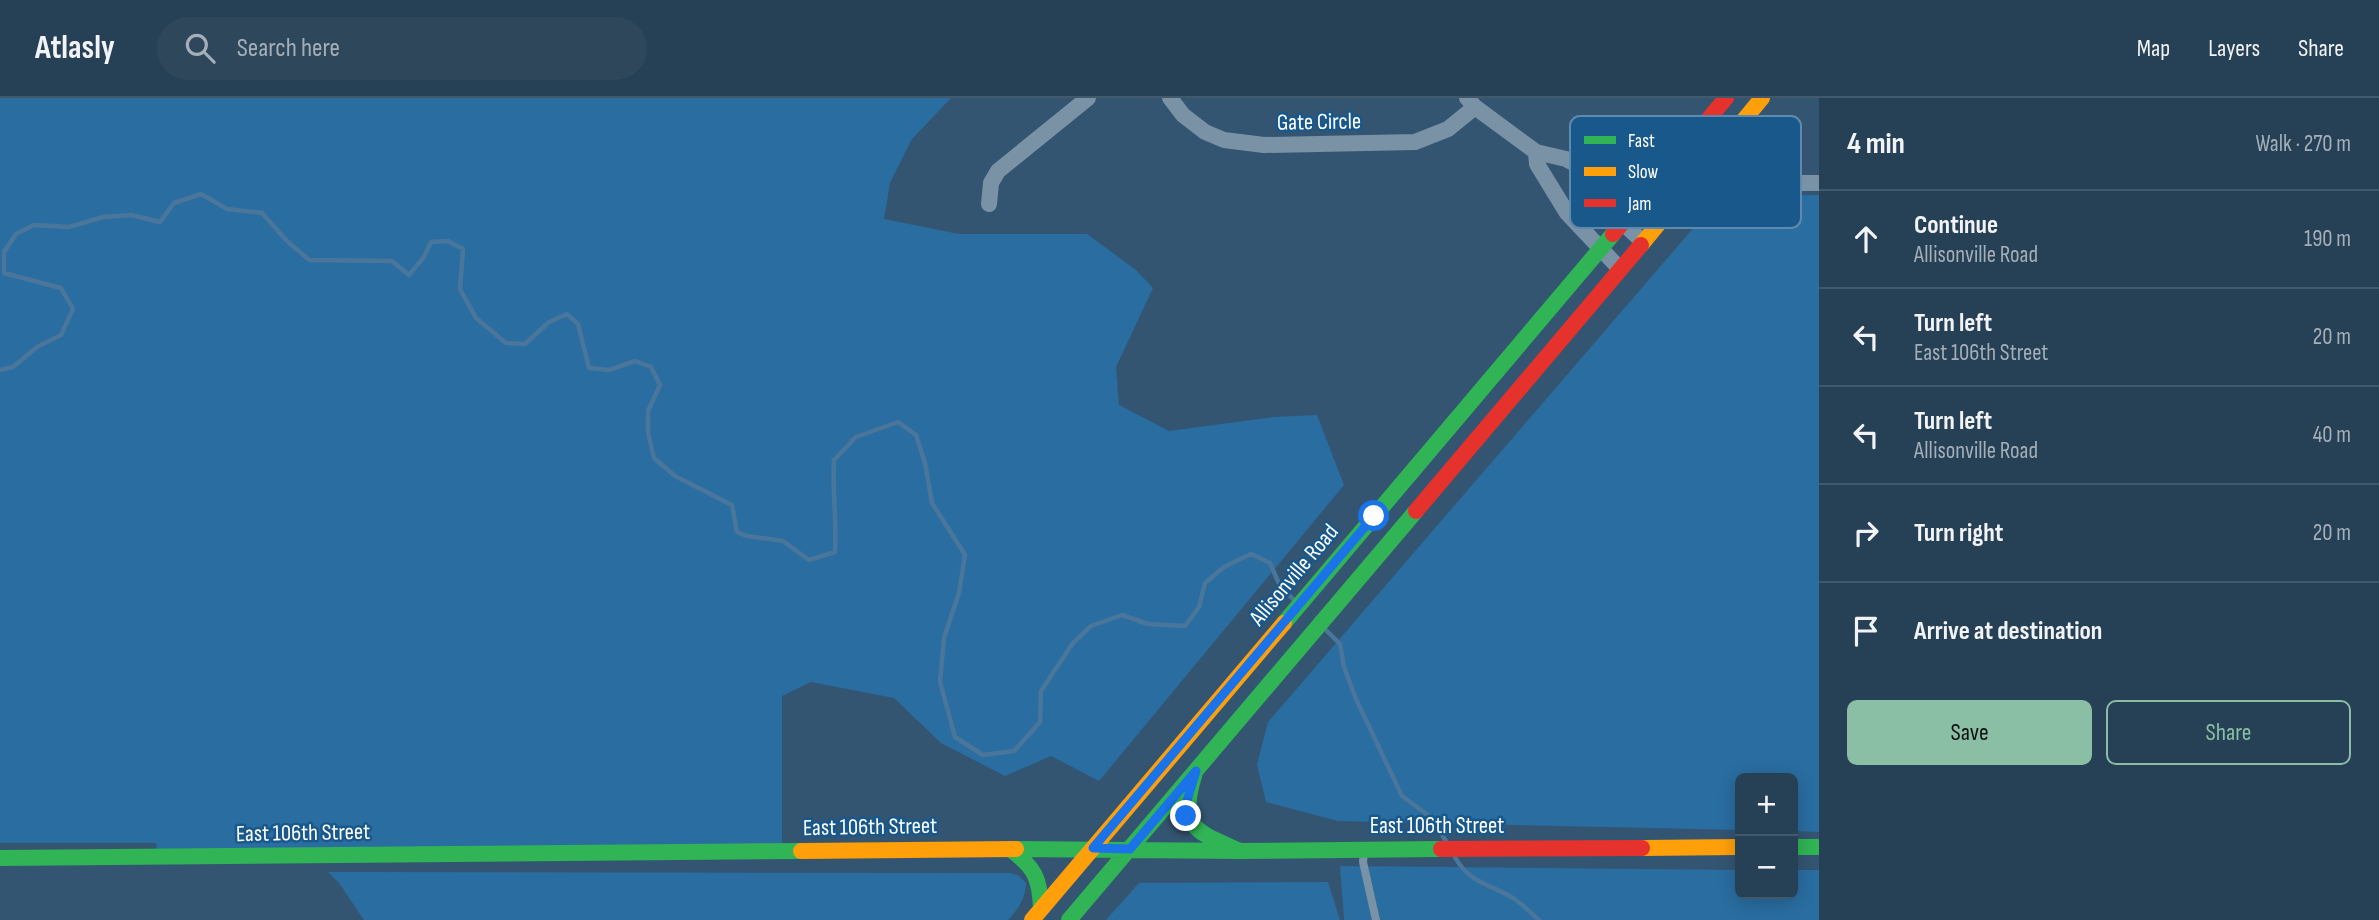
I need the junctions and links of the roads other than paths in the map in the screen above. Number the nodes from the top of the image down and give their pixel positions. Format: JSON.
{"nodes":[{"id":1,"x":1088,"y":98,"type":"edge"},
{"id":2,"x":1170,"y":98,"type":"edge"},
{"id":3,"x":1726,"y":98,"type":"edge"},
{"id":4,"x":1762,"y":98,"type":"edge"},
{"id":5,"x":1471,"y":103,"type":"edge"},
{"id":6,"x":1712,"y":116,"type":"edge"},
{"id":7,"x":1748,"y":116,"type":"edge"},
{"id":8,"x":1536,"y":152,"type":"junction"},
{"id":9,"x":1570,"y":161,"type":"edge"},
{"id":10,"x":1801,"y":183,"type":"edge"},
{"id":11,"x":1819,"y":183,"type":"edge"},
{"id":12,"x":989,"y":204,"type":"dead end"},
{"id":13,"x":1570,"y":216,"type":"edge"},
{"id":14,"x":1582,"y":228,"type":"edge"},
{"id":15,"x":1618,"y":228,"type":"edge"},
{"id":16,"x":1629,"y":228,"type":"edge"},
{"id":17,"x":1655,"y":228,"type":"edge"},
{"id":18,"x":1643,"y":242,"type":"junction"},
{"id":19,"x":1601,"y":247,"type":"junction"},
{"id":20,"x":1620,"y":269,"type":"junction"},
{"id":21,"x":1196,"y":771,"type":"junction"},
{"id":22,"x":1735,"y":847,"type":"edge"},
{"id":23,"x":1798,"y":847,"type":"edge"},
{"id":24,"x":1819,"y":847,"type":"edge"},
{"id":25,"x":1093,"y":848,"type":"junction"},
{"id":26,"x":1010,"y":849,"type":"junction"},
{"id":27,"x":1130,"y":849,"type":"junction"},
{"id":28,"x":1364,"y":849,"type":"junction"},
{"id":29,"x":1240,"y":851,"type":"junction"},
{"id":30,"x":0,"y":859,"type":"edge"},
{"id":31,"x":1037,"y":915,"type":"edge"},
{"id":32,"x":1069,"y":920,"type":"edge"},
{"id":33,"x":1376,"y":920,"type":"edge"}],
"edges":[{"from":1,"to":12,"type":"street"},
{"from":2,"to":5,"type":"street","name":"Gate Circle"},
{"from":3,"to":6,"type":"main road","name":"Allisonville Road"},
{"from":4,"to":7,"type":"main road"},
{"from":5,"to":8,"type":"street"},
{"from":8,"to":9,"type":"street"},
{"from":8,"to":13,"type":"street"},
{"from":10,"to":11,"type":"street"},
{"from":14,"to":19,"type":"street"},
{"from":15,"to":19,"type":"main road","name":"Allisonville Road"},
{"from":16,"to":18,"type":"street"},
{"from":17,"to":18,"type":"main road"},
{"from":18,"to":20,"type":"main road"},
{"from":19,"to":20,"type":"street"},
{"from":19,"to":25,"type":"main road","name":"Allisonville Road"},
{"from":20,"to":21,"type":"main road"},
{"from":21,"to":27,"type":"main road"},
{"from":21,"to":29,"type":"main road"},
{"from":22,"to":28,"type":"main road","name":"East 106th Street"},
{"from":23,"to":24,"type":"main road"},
{"from":25,"to":26,"type":"main road","name":"East 106th Street"},
{"from":25,"to":27,"type":"main road","name":"East 106th Street"},
{"from":25,"to":31,"type":"main road","name":"Allisonville Road"},
{"from":26,"to":30,"type":"main road","name":"East 106th Street"},
{"from":26,"to":31,"type":"main road"},
{"from":27,"to":29,"type":"main road","name":"East 106th Street"},
{"from":27,"to":32,"type":"main road"},
{"from":28,"to":29,"type":"main road","name":"East 106th Street"},
{"from":28,"to":33,"type":"lane"}]}
